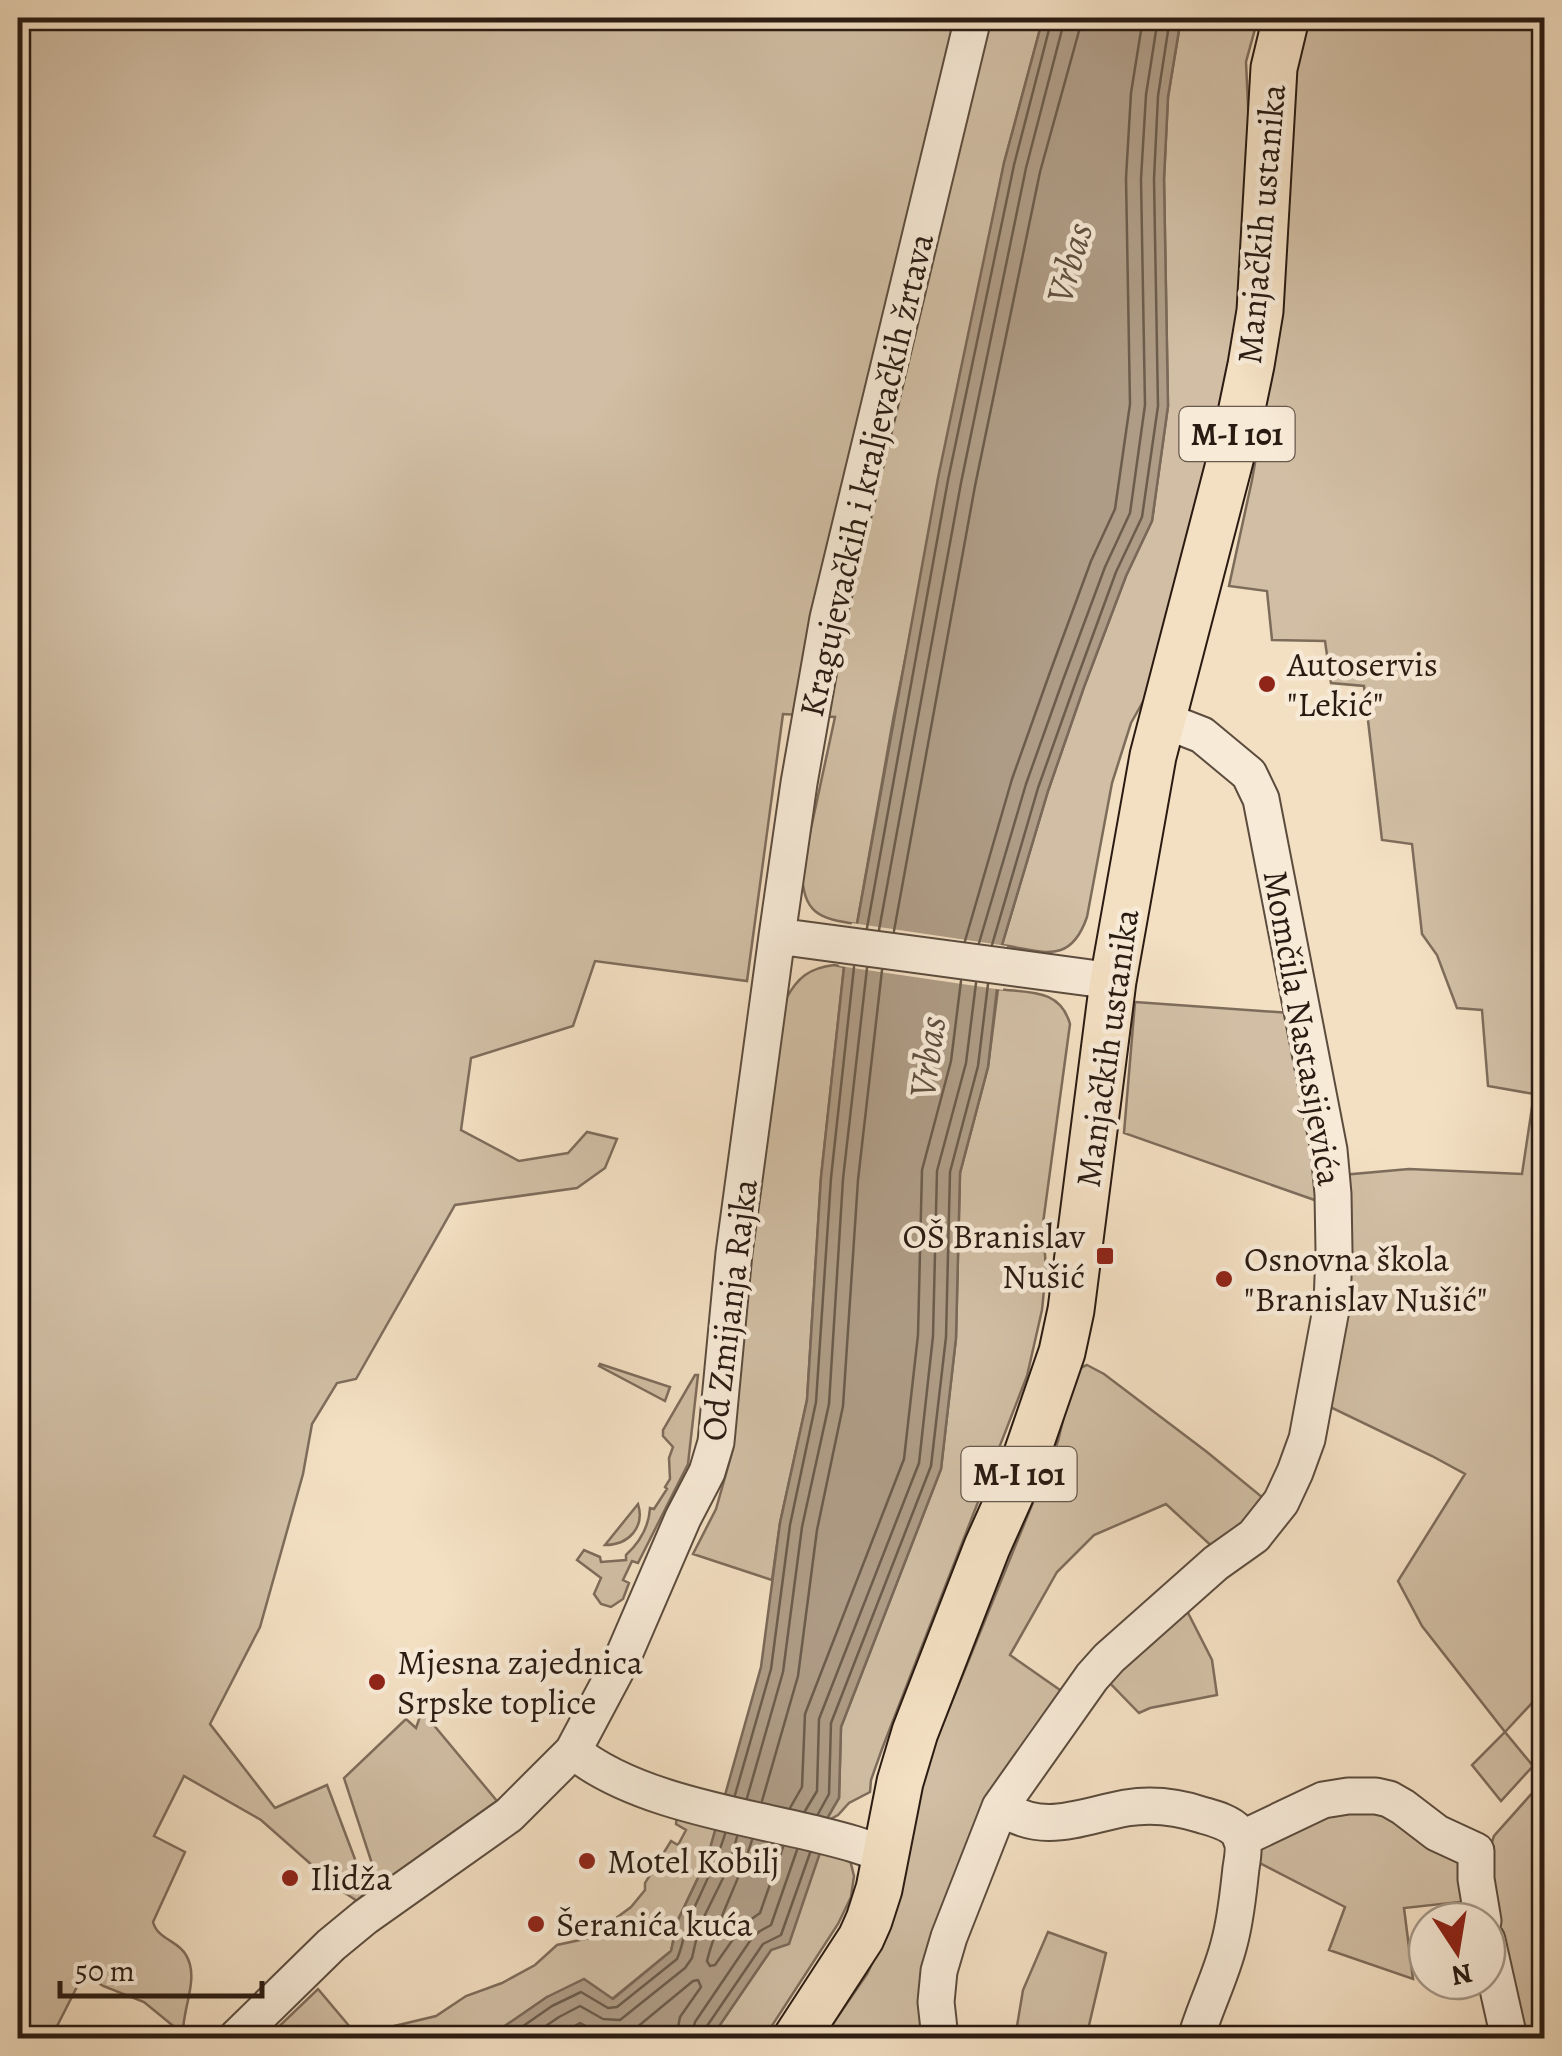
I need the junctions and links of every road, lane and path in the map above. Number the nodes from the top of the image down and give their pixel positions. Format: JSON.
{"nodes":[{"id":1,"x":973,"y":18,"type":"edge"},
{"id":2,"x":1286,"y":18,"type":"edge"},
{"id":3,"x":1161,"y":719,"type":"junction"},
{"id":4,"x":777,"y":936,"type":"junction"},
{"id":5,"x":1113,"y":981,"type":"junction"},
{"id":6,"x":573,"y":1751,"type":"junction"},
{"id":7,"x":1000,"y":1806,"type":"junction"},
{"id":8,"x":1241,"y":1839,"type":"junction"},
{"id":9,"x":885,"y":1856,"type":"junction"},
{"id":10,"x":1480,"y":1901,"type":"edge"},
{"id":11,"x":1501,"y":2001,"type":"edge"},
{"id":12,"x":236,"y":2038,"type":"edge"},
{"id":13,"x":796,"y":2038,"type":"edge"},
{"id":14,"x":940,"y":2038,"type":"edge"},
{"id":15,"x":1196,"y":2038,"type":"edge"},
{"id":16,"x":1509,"y":2038,"type":"edge"}],
"edges":[{"from":1,"to":4,"type":"street","name":"Kragujevačkih i kraljevačkih žrtava"},
{"from":2,"to":3,"type":"main road","name":"Manjačkih ustanika","number":"M-I 101"},
{"from":3,"to":5,"type":"main road","name":"Manjačkih ustanika","number":"M-I 101"},
{"from":3,"to":7,"type":"street","name":"Momčila Nastasijevića"},
{"from":4,"to":5,"type":"street"},
{"from":4,"to":6,"type":"street","name":"Od Zmijanja Rajka"},
{"from":5,"to":9,"type":"main road","name":"Manjačkih ustanika","number":"M-I 101"},
{"from":6,"to":9,"type":"street"},
{"from":6,"to":12,"type":"street","name":"Od Zmijanja Rajka"},
{"from":7,"to":8,"type":"street"},
{"from":7,"to":14,"type":"street","name":"Momčila Nastasijevića"},
{"from":8,"to":10,"type":"street"},
{"from":8,"to":15,"type":"street"},
{"from":9,"to":13,"type":"main road","name":"Manjačkih ustanika","number":"M-I 101"},
{"from":11,"to":16,"type":"street"}]}
